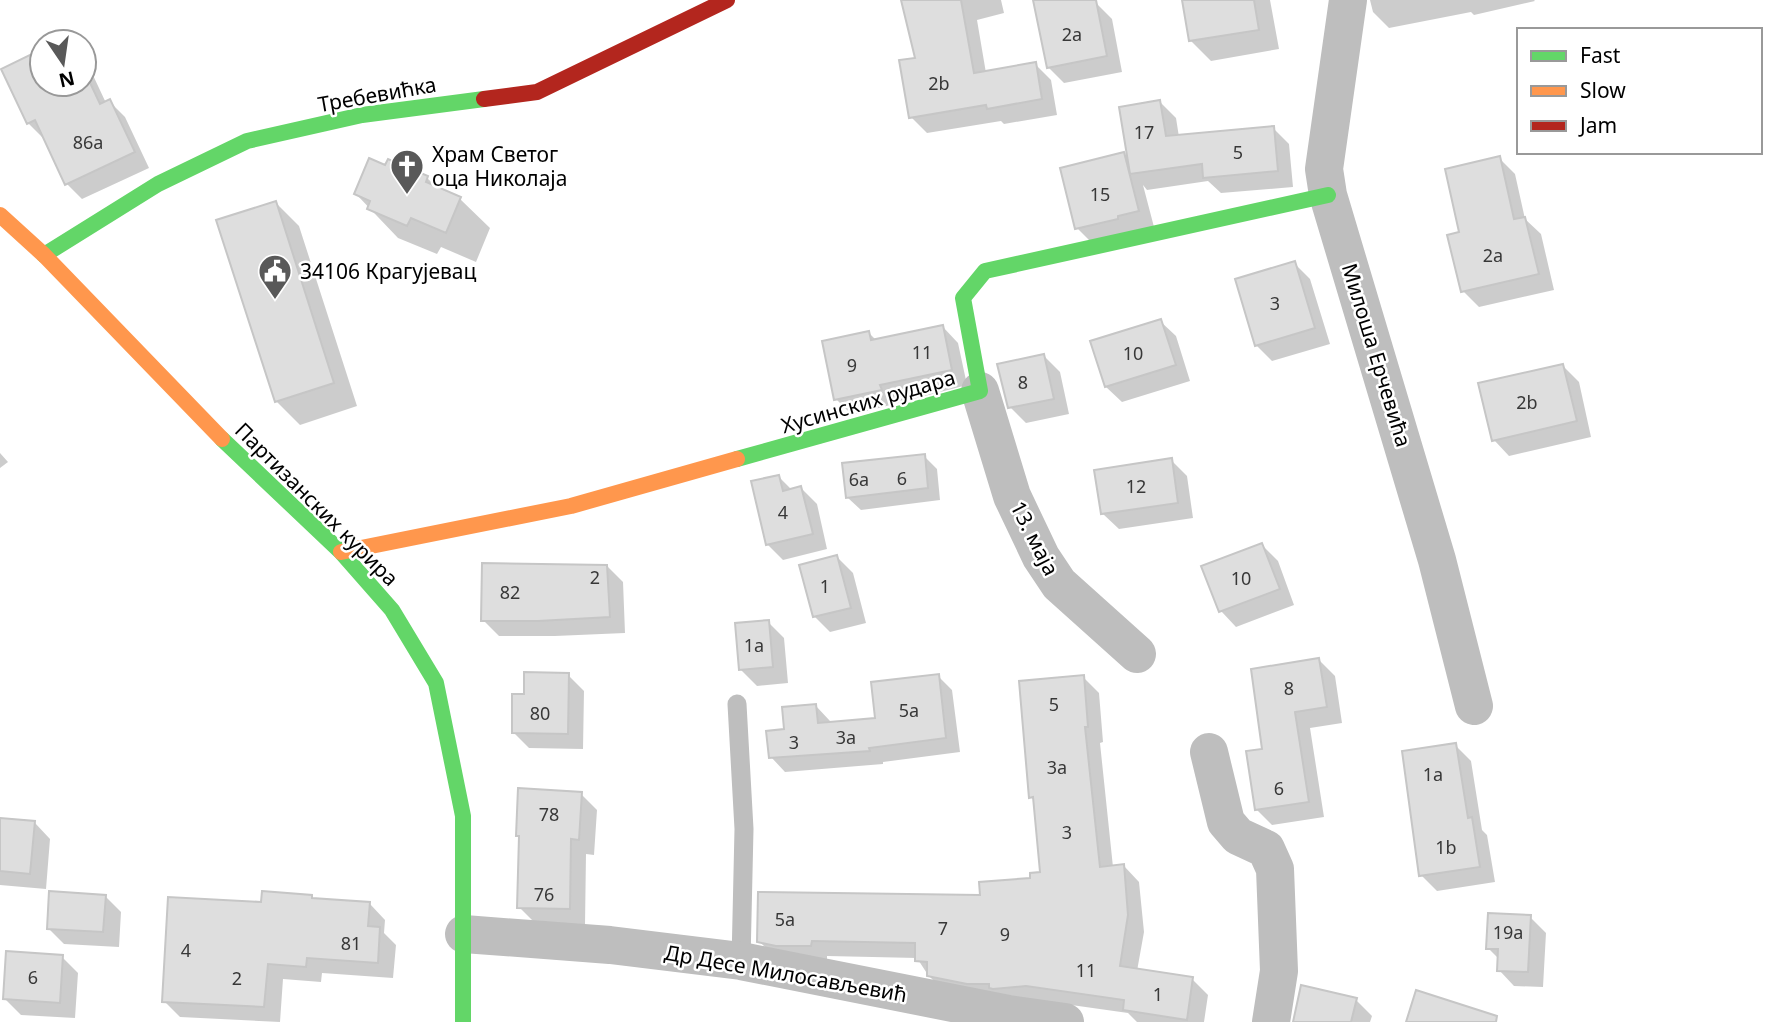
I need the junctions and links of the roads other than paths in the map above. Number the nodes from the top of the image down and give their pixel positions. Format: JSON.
{"nodes":[{"id":1,"x":727,"y":0,"type":"edge"},
{"id":2,"x":1348,"y":0,"type":"edge"},
{"id":3,"x":1328,"y":195,"type":"junction"},
{"id":4,"x":0,"y":215,"type":"edge"},
{"id":5,"x":44,"y":255,"type":"junction"},
{"id":6,"x":980,"y":391,"type":"junction"},
{"id":7,"x":341,"y":552,"type":"junction"},
{"id":8,"x":1137,"y":654,"type":"dead end"},
{"id":9,"x":737,"y":704,"type":"dead end"},
{"id":10,"x":1474,"y":706,"type":"dead end"},
{"id":11,"x":1209,"y":752,"type":"dead end"},
{"id":12,"x":464,"y":934,"type":"junction"},
{"id":13,"x":741,"y":961,"type":"junction"},
{"id":14,"x":463,"y":1022,"type":"edge"},
{"id":15,"x":1065,"y":1022,"type":"edge"},
{"id":16,"x":1271,"y":1022,"type":"edge"}],
"edges":[{"from":1,"to":5,"type":"street","name":"Требевићка"},
{"from":2,"to":3,"type":"street","name":"Милоша Ерчевића"},
{"from":3,"to":6,"type":"street","name":"Хусинских рудара"},
{"from":3,"to":10,"type":"street","name":"Милоша Ерчевића"},
{"from":4,"to":5,"type":"street","name":"Партизанских курира"},
{"from":5,"to":7,"type":"street","name":"Партизанских курира"},
{"from":6,"to":7,"type":"street","name":"Хусинских рудара"},
{"from":6,"to":8,"type":"street","name":"13. маја"},
{"from":7,"to":12,"type":"street","name":"Партизанских курира"},
{"from":9,"to":13,"type":"lane"},
{"from":11,"to":16,"type":"street"},
{"from":12,"to":13,"type":"street","name":"Др Десе Милосављевић"},
{"from":12,"to":14,"type":"street","name":"Партизанских курира"},
{"from":13,"to":15,"type":"street","name":"Др Десе Милосављевић"}]}
